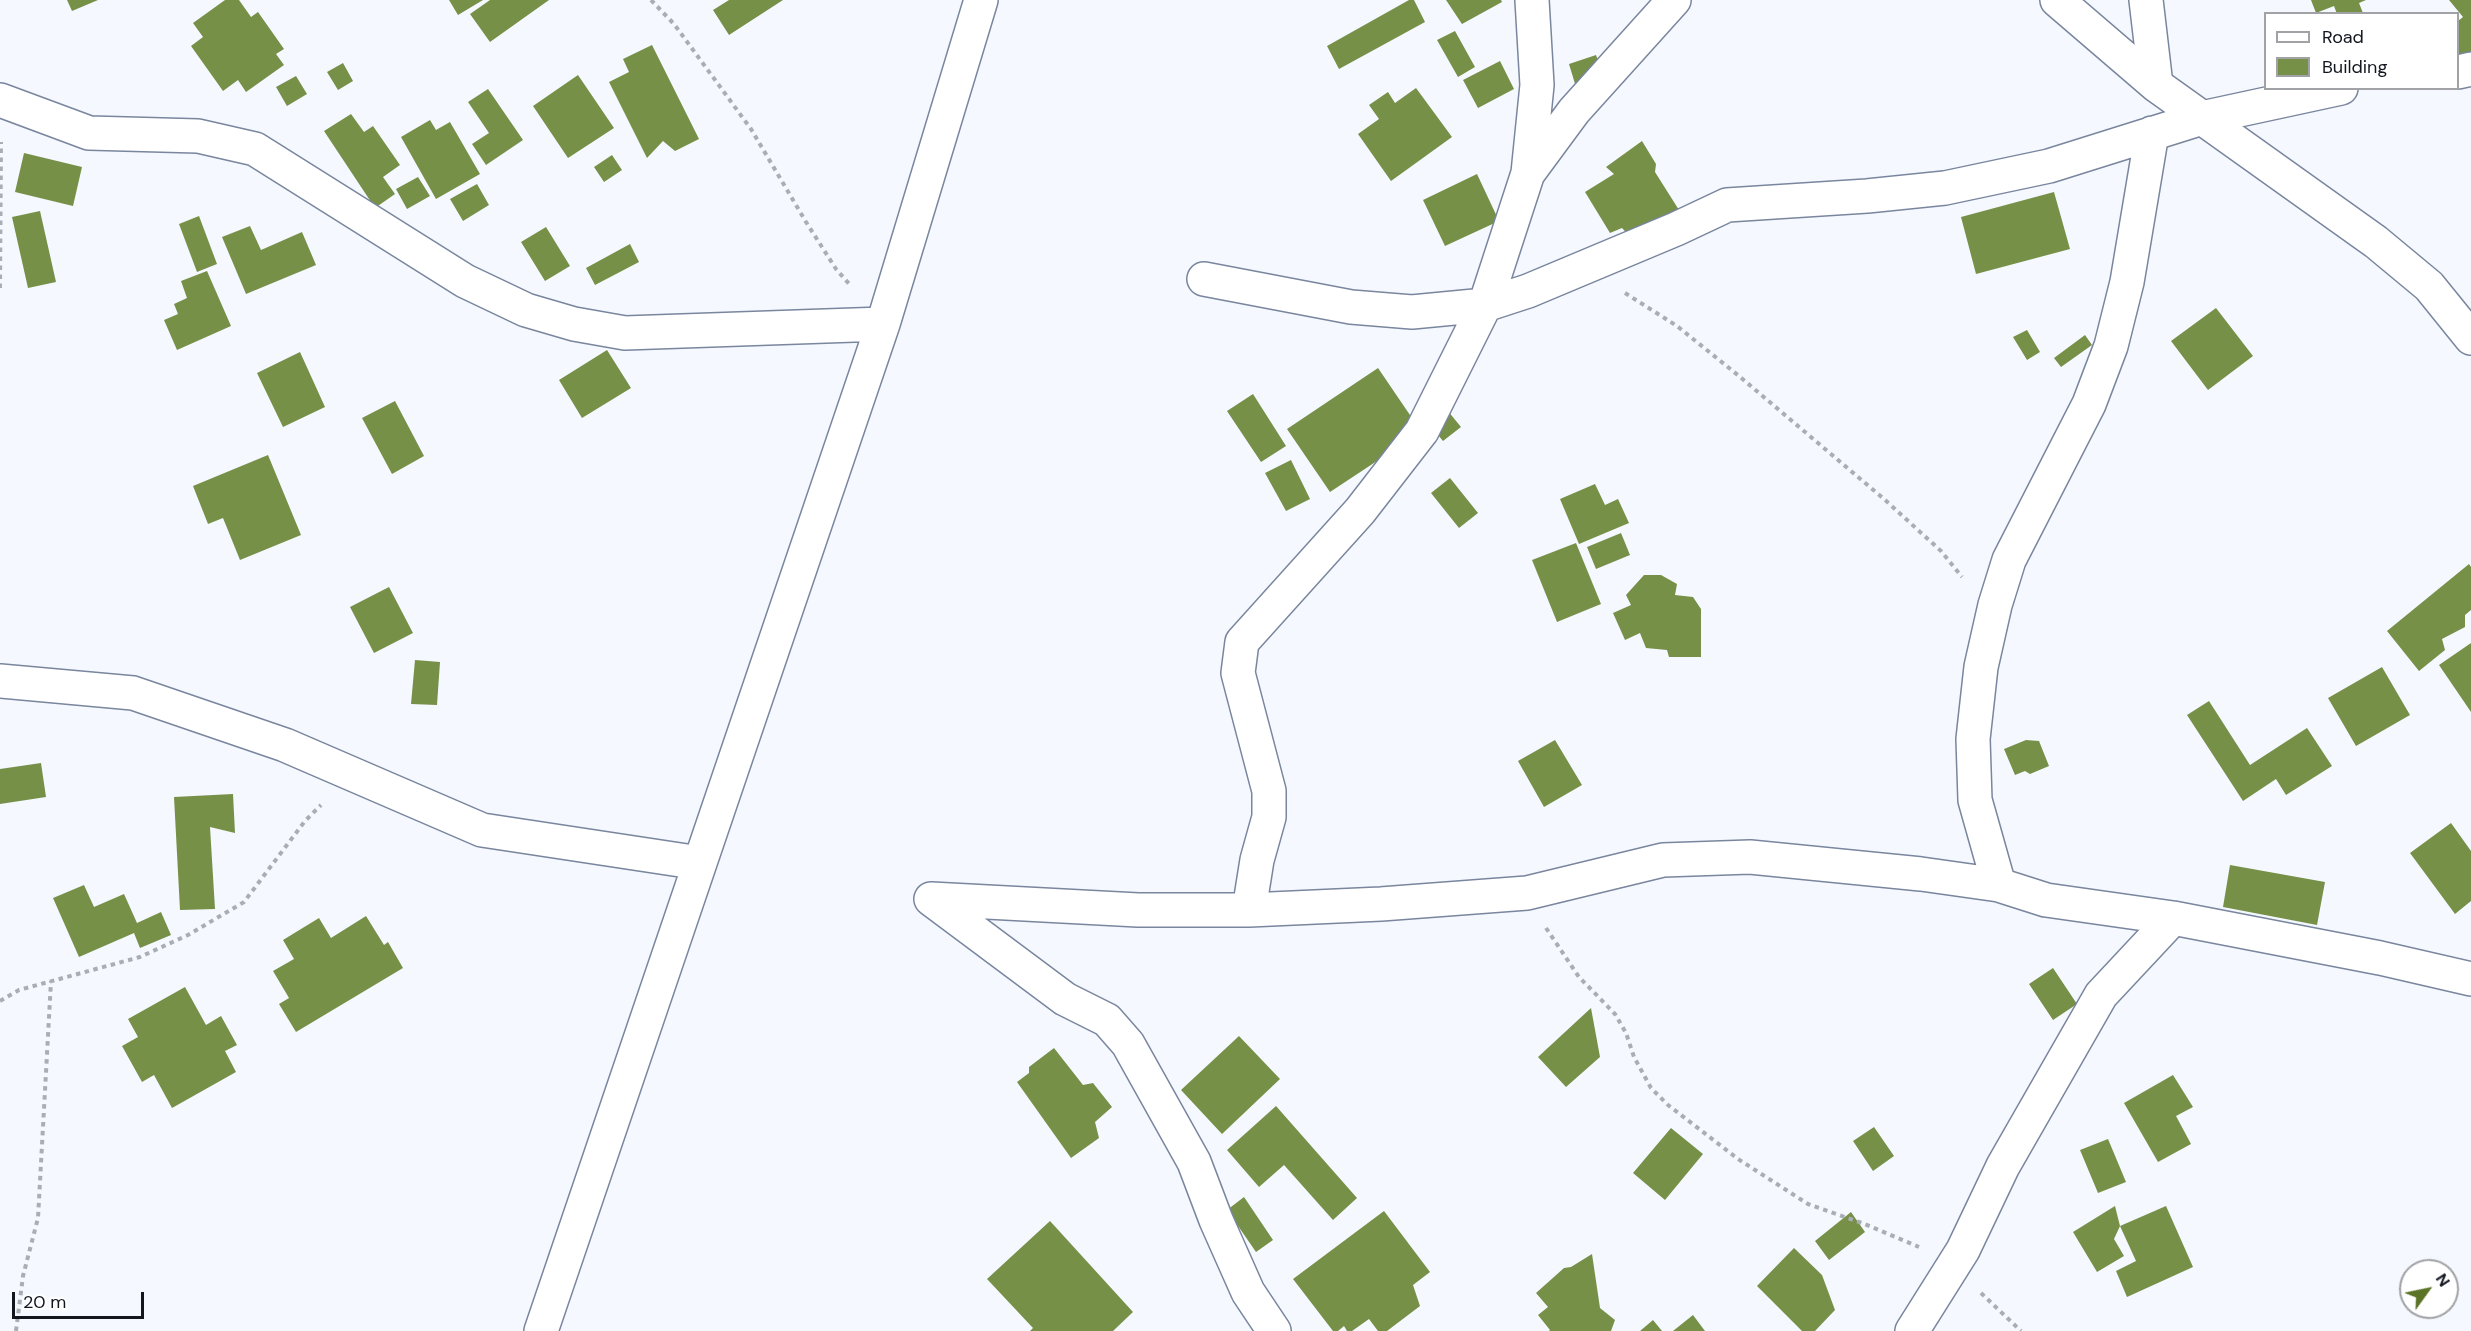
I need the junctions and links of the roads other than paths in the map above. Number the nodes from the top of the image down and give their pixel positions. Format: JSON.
{"nodes":[{"id":1,"x":981,"y":0,"type":"edge"},
{"id":2,"x":1532,"y":0,"type":"edge"},
{"id":3,"x":1674,"y":0,"type":"edge"},
{"id":4,"x":2057,"y":0,"type":"edge"},
{"id":5,"x":2146,"y":0,"type":"edge"},
{"id":6,"x":2156,"y":85,"type":"junction"},
{"id":7,"x":2333,"y":90,"type":"edge"},
{"id":8,"x":0,"y":100,"type":"edge"},
{"id":9,"x":2202,"y":118,"type":"junction"},
{"id":10,"x":2152,"y":133,"type":"junction"},
{"id":11,"x":1528,"y":173,"type":"junction"},
{"id":12,"x":1204,"y":279,"type":"dead end"},
{"id":13,"x":1485,"y":305,"type":"junction"},
{"id":14,"x":883,"y":324,"type":"junction"},
{"id":15,"x":2471,"y":338,"type":"edge"},
{"id":16,"x":0,"y":681,"type":"edge"},
{"id":17,"x":700,"y":863,"type":"junction"},
{"id":18,"x":1999,"y":885,"type":"junction"},
{"id":19,"x":1249,"y":910,"type":"junction"},
{"id":20,"x":2173,"y":918,"type":"junction"},
{"id":21,"x":2471,"y":979,"type":"edge"},
{"id":22,"x":542,"y":1331,"type":"edge"},
{"id":23,"x":1274,"y":1331,"type":"edge"},
{"id":24,"x":1911,"y":1331,"type":"edge"}],
"edges":[{"from":1,"to":14,"type":"street"},
{"from":2,"to":11,"type":"street"},
{"from":3,"to":11,"type":"street"},
{"from":4,"to":6,"type":"street"},
{"from":5,"to":6,"type":"street"},
{"from":6,"to":9,"type":"street"},
{"from":7,"to":9,"type":"street"},
{"from":8,"to":14,"type":"street"},
{"from":9,"to":10,"type":"street"},
{"from":9,"to":15,"type":"street"},
{"from":10,"to":13,"type":"street"},
{"from":10,"to":18,"type":"street"},
{"from":11,"to":13,"type":"street"},
{"from":12,"to":13,"type":"street"},
{"from":13,"to":19,"type":"street"},
{"from":14,"to":17,"type":"street"},
{"from":16,"to":17,"type":"street"},
{"from":17,"to":22,"type":"street"},
{"from":18,"to":19,"type":"street"},
{"from":18,"to":20,"type":"street"},
{"from":19,"to":23,"type":"street"},
{"from":20,"to":21,"type":"street"},
{"from":20,"to":24,"type":"street"}]}
